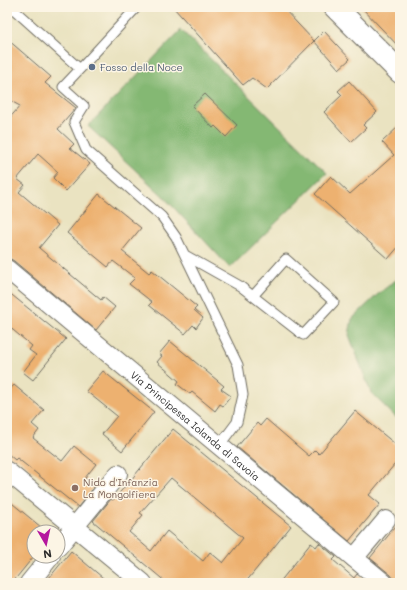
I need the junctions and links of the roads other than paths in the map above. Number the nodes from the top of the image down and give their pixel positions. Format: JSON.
{"nodes":[{"id":1,"x":11,"y":7,"type":"edge"},
{"id":2,"x":137,"y":7,"type":"edge"},
{"id":3,"x":334,"y":7,"type":"edge"},
{"id":4,"x":80,"y":69,"type":"junction"},
{"id":5,"x":400,"y":72,"type":"edge"},
{"id":6,"x":185,"y":255,"type":"junction"},
{"id":7,"x":7,"y":269,"type":"edge"},
{"id":8,"x":253,"y":296,"type":"junction"},
{"id":9,"x":218,"y":445,"type":"junction"},
{"id":10,"x":7,"y":471,"type":"edge"},
{"id":11,"x":118,"y":474,"type":"dead end"},
{"id":12,"x":386,"y":520,"type":"dead end"},
{"id":13,"x":75,"y":526,"type":"junction"},
{"id":14,"x":66,"y":537,"type":"edge"},
{"id":15,"x":354,"y":558,"type":"junction"},
{"id":16,"x":44,"y":564,"type":"edge"},
{"id":17,"x":29,"y":583,"type":"edge"},
{"id":18,"x":143,"y":583,"type":"edge"},
{"id":19,"x":384,"y":583,"type":"edge"}],
"edges":[{"from":1,"to":4,"type":"lane"},
{"from":2,"to":4,"type":"lane"},
{"from":3,"to":5,"type":"main road"},
{"from":4,"to":6,"type":"lane"},
{"from":6,"to":8,"type":"lane"},
{"from":6,"to":9,"type":"lane"},
{"from":7,"to":9,"type":"street","name":"Via Principessa Iolanda di Savoia"},
{"from":8,"to":8,"type":"lane"},
{"from":9,"to":15,"type":"street","name":"Via Principessa Iolanda di Savoia"},
{"from":10,"to":13,"type":"street"},
{"from":11,"to":13,"type":"street"},
{"from":12,"to":15,"type":"street"},
{"from":13,"to":14,"type":"street"},
{"from":13,"to":18,"type":"street"},
{"from":15,"to":19,"type":"street","name":"Via Principessa Iolanda di Savoia"},
{"from":16,"to":17,"type":"street"}]}
